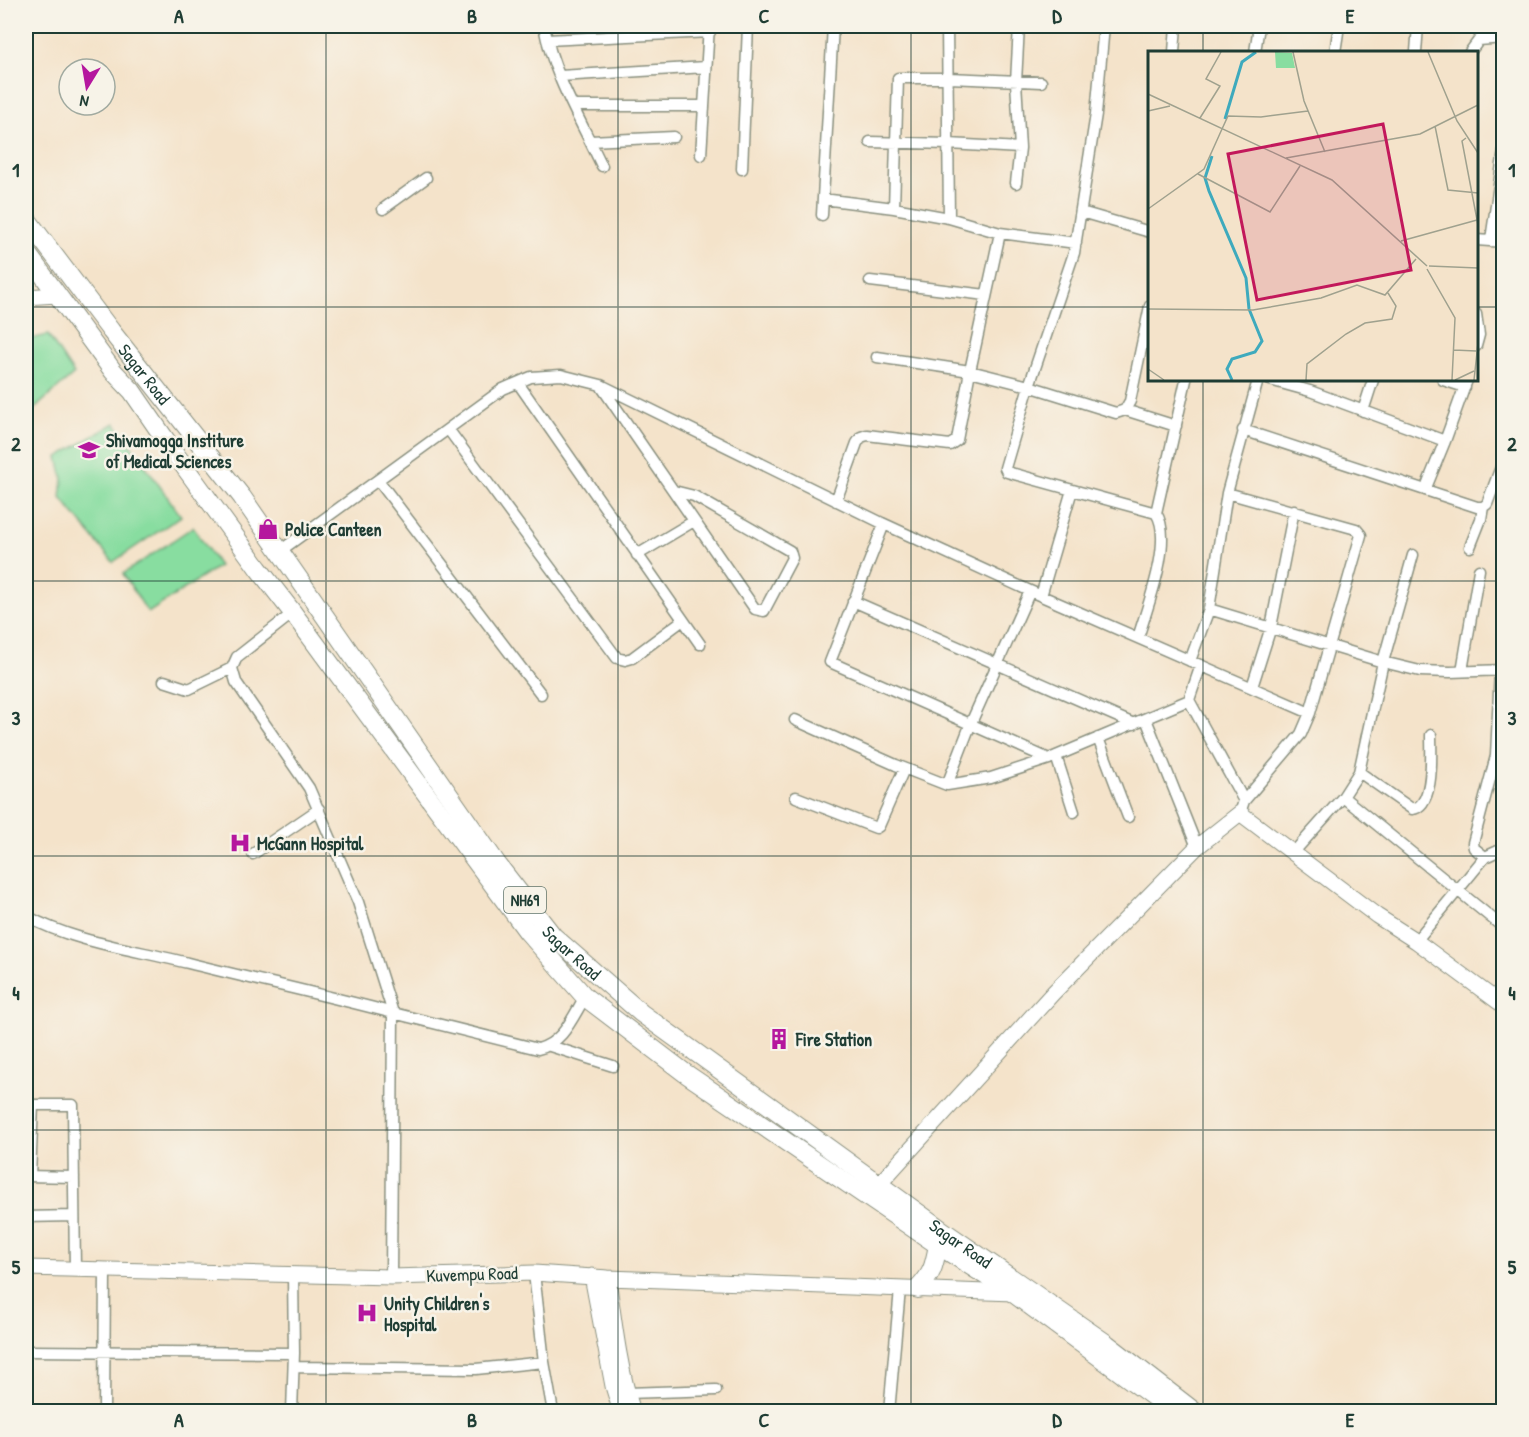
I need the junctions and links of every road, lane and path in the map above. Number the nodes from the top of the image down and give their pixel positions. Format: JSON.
{"nodes":[{"id":1,"x":544,"y":26,"type":"edge"},
{"id":2,"x":748,"y":26,"type":"edge"},
{"id":3,"x":833,"y":26,"type":"edge"},
{"id":4,"x":947,"y":26,"type":"edge"},
{"id":5,"x":1019,"y":26,"type":"edge"},
{"id":6,"x":1104,"y":26,"type":"edge"},
{"id":7,"x":1176,"y":26,"type":"edge"},
{"id":8,"x":1259,"y":26,"type":"edge"},
{"id":9,"x":1339,"y":26,"type":"edge"},
{"id":10,"x":1418,"y":26,"type":"edge"},
{"id":11,"x":710,"y":29,"type":"edge"},
{"id":12,"x":1503,"y":38,"type":"edge"},
{"id":13,"x":547,"y":40,"type":"junction"},
{"id":14,"x":1174,"y":51,"type":"edge"},
{"id":15,"x":1255,"y":51,"type":"edge"},
{"id":16,"x":1335,"y":51,"type":"edge"},
{"id":17,"x":1416,"y":51,"type":"edge"},
{"id":18,"x":1471,"y":51,"type":"edge"},
{"id":19,"x":706,"y":67,"type":"junction"},
{"id":20,"x":560,"y":76,"type":"junction"},
{"id":21,"x":949,"y":78,"type":"junction"},
{"id":22,"x":1016,"y":82,"type":"junction"},
{"id":23,"x":1041,"y":82,"type":"dead end"},
{"id":24,"x":574,"y":106,"type":"junction"},
{"id":25,"x":704,"y":106,"type":"junction"},
{"id":26,"x":674,"y":137,"type":"dead end"},
{"id":27,"x":590,"y":141,"type":"junction"},
{"id":28,"x":870,"y":142,"type":"dead end"},
{"id":29,"x":895,"y":143,"type":"junction"},
{"id":30,"x":949,"y":144,"type":"junction"},
{"id":31,"x":1020,"y":148,"type":"junction"},
{"id":32,"x":1503,"y":150,"type":"edge"},
{"id":33,"x":702,"y":155,"type":"dead end"},
{"id":34,"x":602,"y":166,"type":"dead end"},
{"id":35,"x":742,"y":169,"type":"dead end"},
{"id":36,"x":426,"y":178,"type":"dead end"},
{"id":37,"x":1016,"y":183,"type":"dead end"},
{"id":38,"x":823,"y":199,"type":"junction"},
{"id":39,"x":894,"y":208,"type":"junction"},
{"id":40,"x":383,"y":209,"type":"dead end"},
{"id":41,"x":1081,"y":212,"type":"junction"},
{"id":42,"x":822,"y":215,"type":"dead end"},
{"id":43,"x":26,"y":218,"type":"edge"},
{"id":44,"x":949,"y":218,"type":"junction"},
{"id":45,"x":1148,"y":232,"type":"edge"},
{"id":46,"x":1000,"y":233,"type":"junction"},
{"id":47,"x":1478,"y":240,"type":"edge"},
{"id":48,"x":1491,"y":240,"type":"junction"},
{"id":49,"x":1503,"y":242,"type":"edge"},
{"id":50,"x":1076,"y":243,"type":"junction"},
{"id":51,"x":26,"y":252,"type":"edge"},
{"id":52,"x":870,"y":281,"type":"dead end"},
{"id":53,"x":57,"y":295,"type":"junction"},
{"id":54,"x":986,"y":295,"type":"junction"},
{"id":55,"x":26,"y":297,"type":"edge"},
{"id":56,"x":1148,"y":311,"type":"edge"},
{"id":57,"x":877,"y":357,"type":"dead end"},
{"id":58,"x":970,"y":371,"type":"junction"},
{"id":59,"x":1186,"y":381,"type":"edge"},
{"id":60,"x":1258,"y":381,"type":"edge"},
{"id":61,"x":1278,"y":381,"type":"edge"},
{"id":62,"x":1373,"y":381,"type":"edge"},
{"id":63,"x":1451,"y":381,"type":"edge"},
{"id":64,"x":518,"y":383,"type":"junction"},
{"id":65,"x":1466,"y":383,"type":"edge"},
{"id":66,"x":601,"y":385,"type":"junction"},
{"id":67,"x":1312,"y":385,"type":"edge"},
{"id":68,"x":1029,"y":386,"type":"junction"},
{"id":69,"x":1125,"y":410,"type":"junction"},
{"id":70,"x":1363,"y":411,"type":"junction"},
{"id":71,"x":1176,"y":426,"type":"junction"},
{"id":72,"x":447,"y":429,"type":"junction"},
{"id":73,"x":1243,"y":430,"type":"junction"},
{"id":74,"x":1445,"y":441,"type":"junction"},
{"id":75,"x":1503,"y":459,"type":"edge"},
{"id":76,"x":378,"y":480,"type":"junction"},
{"id":77,"x":1072,"y":490,"type":"junction"},
{"id":78,"x":1425,"y":490,"type":"junction"},
{"id":79,"x":674,"y":491,"type":"junction"},
{"id":80,"x":1227,"y":493,"type":"junction"},
{"id":81,"x":836,"y":501,"type":"junction"},
{"id":82,"x":1483,"y":507,"type":"junction"},
{"id":83,"x":1294,"y":510,"type":"junction"},
{"id":84,"x":1156,"y":513,"type":"junction"},
{"id":85,"x":694,"y":521,"type":"junction"},
{"id":86,"x":884,"y":524,"type":"junction"},
{"id":87,"x":1470,"y":547,"type":"dead end"},
{"id":88,"x":280,"y":550,"type":"junction"},
{"id":89,"x":637,"y":555,"type":"junction"},
{"id":90,"x":1413,"y":555,"type":"dead end"},
{"id":91,"x":1479,"y":570,"type":"dead end"},
{"id":92,"x":1030,"y":591,"type":"junction"},
{"id":93,"x":1041,"y":596,"type":"junction"},
{"id":94,"x":853,"y":601,"type":"junction"},
{"id":95,"x":1209,"y":609,"type":"junction"},
{"id":96,"x":293,"y":613,"type":"junction"},
{"id":97,"x":683,"y":620,"type":"junction"},
{"id":98,"x":1270,"y":627,"type":"junction"},
{"id":99,"x":1138,"y":638,"type":"junction"},
{"id":100,"x":700,"y":644,"type":"dead end"},
{"id":101,"x":1330,"y":645,"type":"junction"},
{"id":102,"x":1383,"y":662,"type":"junction"},
{"id":103,"x":1196,"y":663,"type":"junction"},
{"id":104,"x":997,"y":665,"type":"junction"},
{"id":105,"x":232,"y":668,"type":"junction"},
{"id":106,"x":1502,"y":670,"type":"edge"},
{"id":107,"x":1462,"y":671,"type":"junction"},
{"id":108,"x":164,"y":681,"type":"dead end"},
{"id":109,"x":1252,"y":687,"type":"junction"},
{"id":110,"x":541,"y":694,"type":"dead end"},
{"id":111,"x":1189,"y":700,"type":"junction"},
{"id":112,"x":1310,"y":713,"type":"junction"},
{"id":113,"x":1146,"y":719,"type":"junction"},
{"id":114,"x":795,"y":720,"type":"dead end"},
{"id":115,"x":971,"y":723,"type":"junction"},
{"id":116,"x":1134,"y":724,"type":"junction"},
{"id":117,"x":1431,"y":735,"type":"dead end"},
{"id":118,"x":1098,"y":738,"type":"junction"},
{"id":119,"x":1053,"y":758,"type":"junction"},
{"id":120,"x":904,"y":769,"type":"junction"},
{"id":121,"x":1359,"y":772,"type":"junction"},
{"id":122,"x":947,"y":785,"type":"junction"},
{"id":123,"x":796,"y":797,"type":"dead end"},
{"id":124,"x":1343,"y":797,"type":"junction"},
{"id":125,"x":1242,"y":807,"type":"junction"},
{"id":126,"x":318,"y":809,"type":"junction"},
{"id":127,"x":1074,"y":812,"type":"dead end"},
{"id":128,"x":1128,"y":817,"type":"dead end"},
{"id":129,"x":1197,"y":847,"type":"junction"},
{"id":130,"x":1293,"y":853,"type":"junction"},
{"id":131,"x":1503,"y":853,"type":"edge"},
{"id":132,"x":254,"y":854,"type":"dead end"},
{"id":133,"x":1485,"y":858,"type":"junction"},
{"id":134,"x":1457,"y":890,"type":"junction"},
{"id":135,"x":26,"y":916,"type":"edge"},
{"id":136,"x":1503,"y":928,"type":"edge"},
{"id":137,"x":1416,"y":940,"type":"junction"},
{"id":138,"x":585,"y":997,"type":"junction"},
{"id":139,"x":1503,"y":1004,"type":"edge"},
{"id":140,"x":393,"y":1013,"type":"junction"},
{"id":141,"x":550,"y":1046,"type":"junction"},
{"id":142,"x":613,"y":1066,"type":"dead end"},
{"id":143,"x":29,"y":1105,"type":"edge"},
{"id":144,"x":28,"y":1139,"type":"edge"},
{"id":145,"x":28,"y":1176,"type":"edge"},
{"id":146,"x":74,"y":1177,"type":"junction"},
{"id":147,"x":873,"y":1191,"type":"junction"},
{"id":148,"x":73,"y":1216,"type":"junction"},
{"id":149,"x":26,"y":1217,"type":"edge"},
{"id":150,"x":938,"y":1245,"type":"junction"},
{"id":151,"x":26,"y":1268,"type":"edge"},
{"id":152,"x":75,"y":1270,"type":"junction"},
{"id":153,"x":105,"y":1271,"type":"junction"},
{"id":154,"x":534,"y":1273,"type":"junction"},
{"id":155,"x":293,"y":1274,"type":"junction"},
{"id":156,"x":391,"y":1277,"type":"junction"},
{"id":157,"x":600,"y":1277,"type":"junction"},
{"id":158,"x":909,"y":1289,"type":"junction"},
{"id":159,"x":1032,"y":1292,"type":"junction"},
{"id":160,"x":1013,"y":1293,"type":"junction"},
{"id":161,"x":26,"y":1351,"type":"edge"},
{"id":162,"x":105,"y":1351,"type":"junction"},
{"id":163,"x":294,"y":1353,"type":"junction"},
{"id":164,"x":544,"y":1362,"type":"junction"},
{"id":165,"x":294,"y":1367,"type":"junction"},
{"id":166,"x":716,"y":1390,"type":"dead end"},
{"id":167,"x":627,"y":1392,"type":"junction"},
{"id":168,"x":104,"y":1412,"type":"edge"},
{"id":169,"x":292,"y":1412,"type":"edge"},
{"id":170,"x":553,"y":1412,"type":"edge"},
{"id":171,"x":621,"y":1412,"type":"edge"},
{"id":172,"x":633,"y":1412,"type":"edge"},
{"id":173,"x":889,"y":1412,"type":"edge"},
{"id":174,"x":1174,"y":1412,"type":"edge"},
{"id":175,"x":1195,"y":1412,"type":"edge"}],
"edges":[{"from":1,"to":13,"type":"street"},
{"from":2,"to":35,"type":"street"},
{"from":3,"to":38,"type":"street"},
{"from":4,"to":21,"type":"street"},
{"from":5,"to":22,"type":"street"},
{"from":6,"to":41,"type":"street"},
{"from":7,"to":14,"type":"street"},
{"from":8,"to":15,"type":"street"},
{"from":9,"to":16,"type":"street"},
{"from":10,"to":17,"type":"street"},
{"from":11,"to":13,"type":"street"},
{"from":11,"to":19,"type":"street"},
{"from":12,"to":18,"type":"street"},
{"from":13,"to":20,"type":"street"},
{"from":19,"to":20,"type":"street"},
{"from":19,"to":25,"type":"street"},
{"from":20,"to":24,"type":"street"},
{"from":21,"to":22,"type":"street"},
{"from":21,"to":29,"type":"street"},
{"from":21,"to":30,"type":"street"},
{"from":22,"to":23,"type":"street"},
{"from":22,"to":31,"type":"street"},
{"from":24,"to":25,"type":"street"},
{"from":24,"to":27,"type":"street"},
{"from":25,"to":33,"type":"street"},
{"from":26,"to":27,"type":"street"},
{"from":27,"to":34,"type":"street"},
{"from":28,"to":29,"type":"street"},
{"from":29,"to":30,"type":"street"},
{"from":29,"to":39,"type":"street"},
{"from":30,"to":31,"type":"street"},
{"from":30,"to":44,"type":"street"},
{"from":31,"to":37,"type":"street"},
{"from":32,"to":48,"type":"street"},
{"from":36,"to":40,"type":"street"},
{"from":38,"to":39,"type":"street"},
{"from":38,"to":42,"type":"street"},
{"from":39,"to":44,"type":"street"},
{"from":41,"to":45,"type":"street"},
{"from":41,"to":50,"type":"street"},
{"from":43,"to":88,"type":"highway","name":"Sagar Road","number":"NH69"},
{"from":44,"to":46,"type":"street"},
{"from":46,"to":50,"type":"street"},
{"from":46,"to":54,"type":"street"},
{"from":47,"to":48,"type":"street"},
{"from":48,"to":49,"type":"street"},
{"from":50,"to":68,"type":"street"},
{"from":51,"to":53,"type":"highway","name":"Sagar Road","number":"NH69"},
{"from":52,"to":54,"type":"street"},
{"from":53,"to":55,"type":"main road"},
{"from":53,"to":96,"type":"highway","name":"Sagar Road","number":"NH69"},
{"from":54,"to":58,"type":"street"},
{"from":56,"to":69,"type":"street"},
{"from":57,"to":58,"type":"street"},
{"from":58,"to":68,"type":"street"},
{"from":58,"to":81,"type":"street"},
{"from":59,"to":71,"type":"street"},
{"from":60,"to":73,"type":"street"},
{"from":61,"to":67,"type":"street"},
{"from":62,"to":70,"type":"street"},
{"from":63,"to":65,"type":"street"},
{"from":64,"to":66,"type":"street"},
{"from":64,"to":72,"type":"street"},
{"from":64,"to":89,"type":"street"},
{"from":65,"to":74,"type":"street"},
{"from":66,"to":79,"type":"street"},
{"from":66,"to":81,"type":"street"},
{"from":67,"to":70,"type":"street"},
{"from":68,"to":69,"type":"street"},
{"from":68,"to":77,"type":"street"},
{"from":69,"to":71,"type":"street"},
{"from":70,"to":74,"type":"street"},
{"from":71,"to":84,"type":"street"},
{"from":72,"to":76,"type":"street"},
{"from":72,"to":97,"type":"street"},
{"from":73,"to":78,"type":"street"},
{"from":73,"to":80,"type":"street"},
{"from":74,"to":78,"type":"street"},
{"from":75,"to":82,"type":"street"},
{"from":76,"to":88,"type":"street"},
{"from":76,"to":110,"type":"street"},
{"from":77,"to":84,"type":"street"},
{"from":77,"to":93,"type":"street"},
{"from":78,"to":82,"type":"street"},
{"from":79,"to":85,"type":"street"},
{"from":79,"to":85,"type":"street"},
{"from":80,"to":83,"type":"street"},
{"from":80,"to":95,"type":"street"},
{"from":81,"to":86,"type":"street"},
{"from":82,"to":87,"type":"street"},
{"from":83,"to":98,"type":"street"},
{"from":83,"to":101,"type":"street"},
{"from":84,"to":99,"type":"street"},
{"from":85,"to":89,"type":"street"},
{"from":86,"to":92,"type":"street"},
{"from":86,"to":94,"type":"street"},
{"from":88,"to":147,"type":"highway","name":"Sagar Road","number":"NH69"},
{"from":89,"to":97,"type":"street"},
{"from":90,"to":102,"type":"street"},
{"from":91,"to":107,"type":"street"},
{"from":92,"to":93,"type":"street"},
{"from":92,"to":104,"type":"street"},
{"from":93,"to":99,"type":"street"},
{"from":94,"to":104,"type":"street"},
{"from":94,"to":115,"type":"street"},
{"from":95,"to":98,"type":"street"},
{"from":95,"to":103,"type":"street"},
{"from":96,"to":105,"type":"street"},
{"from":96,"to":138,"type":"highway","name":"Sagar Road","number":"NH69"},
{"from":97,"to":100,"type":"street"},
{"from":98,"to":101,"type":"street"},
{"from":98,"to":109,"type":"street"},
{"from":99,"to":103,"type":"street"},
{"from":101,"to":102,"type":"street"},
{"from":101,"to":112,"type":"street"},
{"from":102,"to":107,"type":"street"},
{"from":102,"to":121,"type":"street"},
{"from":103,"to":109,"type":"street"},
{"from":103,"to":111,"type":"street"},
{"from":104,"to":115,"type":"street"},
{"from":104,"to":116,"type":"street"},
{"from":105,"to":108,"type":"street"},
{"from":105,"to":126,"type":"street"},
{"from":106,"to":107,"type":"street"},
{"from":106,"to":133,"type":"street"},
{"from":109,"to":112,"type":"street"},
{"from":111,"to":113,"type":"street"},
{"from":111,"to":125,"type":"street"},
{"from":112,"to":125,"type":"street"},
{"from":113,"to":116,"type":"street"},
{"from":113,"to":129,"type":"street"},
{"from":114,"to":120,"type":"street"},
{"from":115,"to":119,"type":"street"},
{"from":115,"to":122,"type":"street"},
{"from":116,"to":118,"type":"street"},
{"from":117,"to":121,"type":"street"},
{"from":118,"to":119,"type":"street"},
{"from":118,"to":128,"type":"street"},
{"from":119,"to":122,"type":"street"},
{"from":119,"to":127,"type":"street"},
{"from":120,"to":122,"type":"street"},
{"from":120,"to":123,"type":"street"},
{"from":121,"to":124,"type":"street"},
{"from":124,"to":130,"type":"street"},
{"from":124,"to":134,"type":"street"},
{"from":125,"to":129,"type":"main road"},
{"from":125,"to":130,"type":"main road"},
{"from":126,"to":132,"type":"street"},
{"from":126,"to":140,"type":"street"},
{"from":129,"to":147,"type":"main road"},
{"from":130,"to":137,"type":"main road"},
{"from":131,"to":133,"type":"street"},
{"from":133,"to":134,"type":"street"},
{"from":134,"to":136,"type":"street"},
{"from":134,"to":137,"type":"street"},
{"from":135,"to":140,"type":"street"},
{"from":137,"to":139,"type":"main road"},
{"from":138,"to":141,"type":"street"},
{"from":138,"to":147,"type":"highway","name":"Sagar Road","number":"NH69"},
{"from":140,"to":141,"type":"street"},
{"from":140,"to":156,"type":"street"},
{"from":141,"to":142,"type":"street"},
{"from":143,"to":144,"type":"street"},
{"from":143,"to":146,"type":"street"},
{"from":144,"to":145,"type":"street"},
{"from":145,"to":146,"type":"street"},
{"from":146,"to":148,"type":"street"},
{"from":147,"to":150,"type":"highway","name":"Sagar Road","number":"NH69"},
{"from":147,"to":159,"type":"highway","name":"Sagar Road","number":"NH69"},
{"from":148,"to":149,"type":"street"},
{"from":148,"to":152,"type":"street"},
{"from":150,"to":158,"type":"highway"},
{"from":150,"to":160,"type":"highway","name":"Sagar Road","number":"NH69"},
{"from":151,"to":152,"type":"main road","name":"Kuvempu Road"},
{"from":152,"to":153,"type":"main road","name":"Kuvempu Road"},
{"from":153,"to":155,"type":"main road","name":"Kuvempu Road"},
{"from":153,"to":162,"type":"street"},
{"from":154,"to":156,"type":"main road","name":"Kuvempu Road"},
{"from":154,"to":157,"type":"main road","name":"Kuvempu Road"},
{"from":154,"to":164,"type":"street"},
{"from":155,"to":156,"type":"main road","name":"Kuvempu Road"},
{"from":155,"to":163,"type":"street"},
{"from":157,"to":158,"type":"main road","name":"Kuvempu Road"},
{"from":157,"to":167,"type":"main road"},
{"from":157,"to":171,"type":"main road"},
{"from":158,"to":160,"type":"main road","name":"Kuvempu Road"},
{"from":158,"to":173,"type":"street"},
{"from":159,"to":160,"type":"main road","name":"Kuvempu Road"},
{"from":159,"to":175,"type":"highway","name":"Sagar Road","number":"NH69"},
{"from":160,"to":174,"type":"highway","name":"Sagar Road","number":"NH69"},
{"from":161,"to":162,"type":"street"},
{"from":162,"to":163,"type":"street"},
{"from":162,"to":168,"type":"street"},
{"from":163,"to":165,"type":"street"},
{"from":164,"to":165,"type":"street"},
{"from":164,"to":170,"type":"street"},
{"from":165,"to":169,"type":"street"},
{"from":166,"to":167,"type":"street"},
{"from":167,"to":172,"type":"main road"}]}
